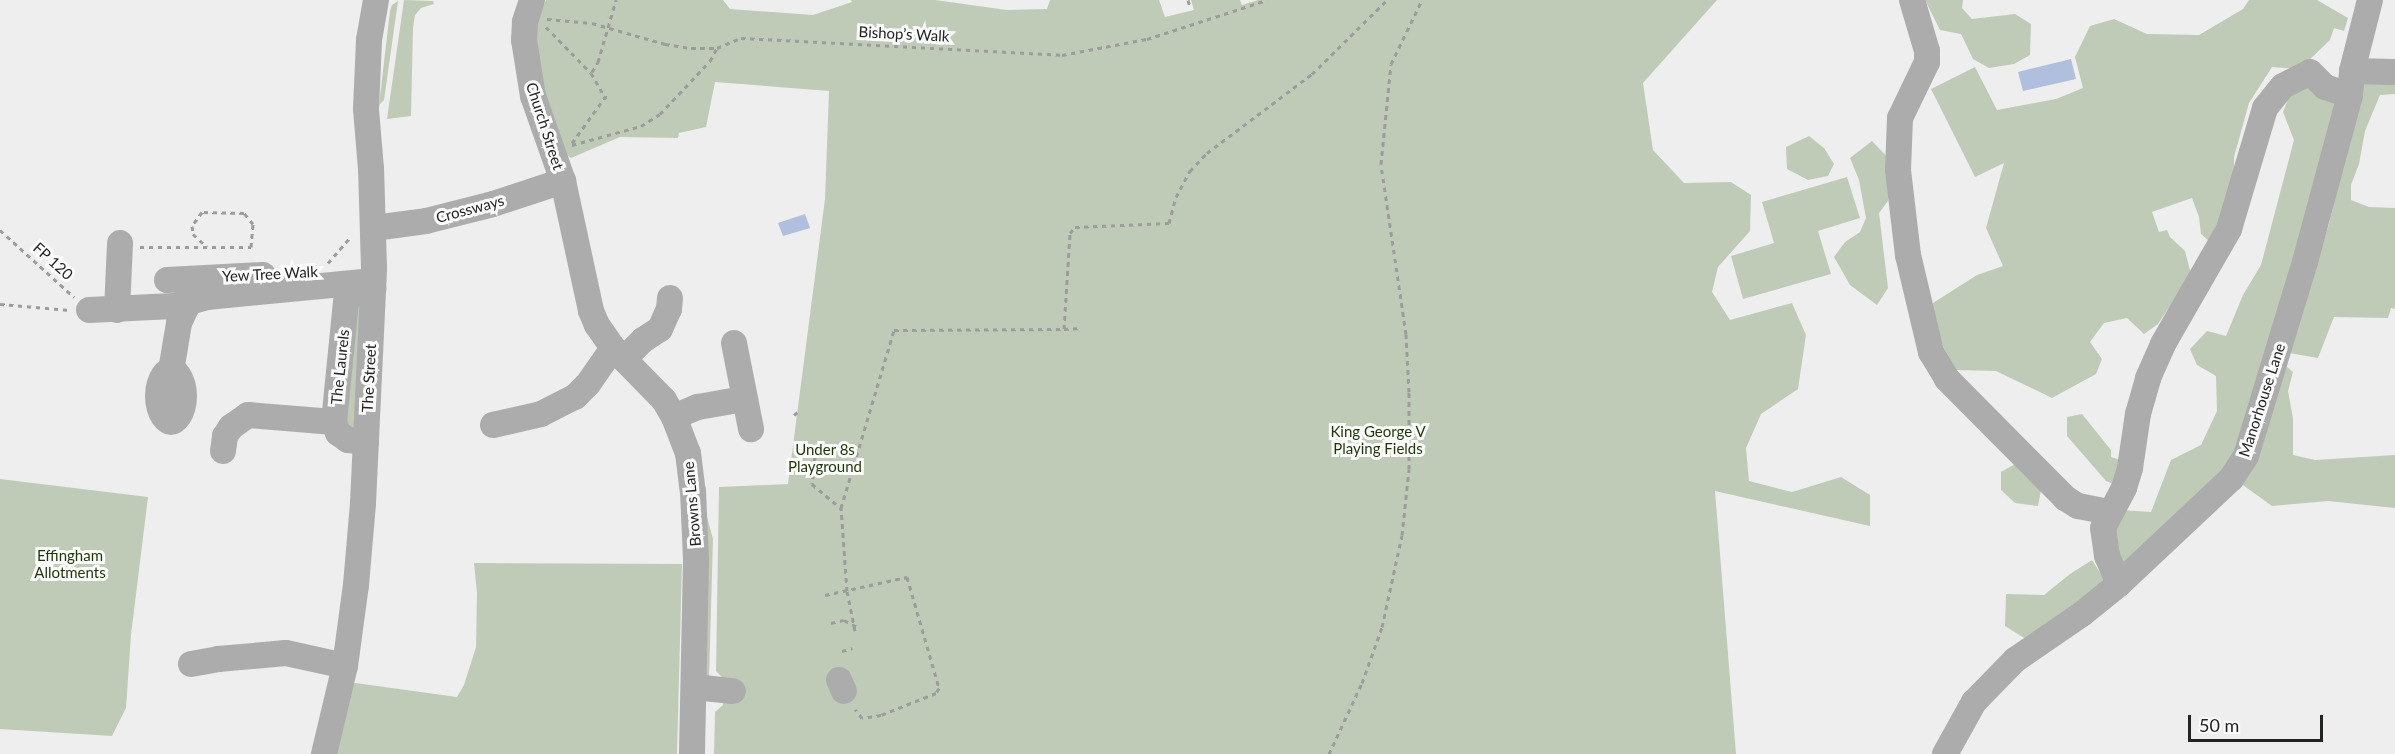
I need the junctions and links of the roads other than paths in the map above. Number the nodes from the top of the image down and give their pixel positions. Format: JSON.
{"nodes":[{"id":1,"x":376,"y":0,"type":"edge"},
{"id":2,"x":1912,"y":0,"type":"edge"},
{"id":3,"x":2370,"y":0,"type":"edge"},
{"id":4,"x":528,"y":6,"type":"edge"},
{"id":5,"x":2395,"y":72,"type":"edge"},
{"id":6,"x":2351,"y":83,"type":"junction"},
{"id":7,"x":563,"y":181,"type":"junction"},
{"id":8,"x":374,"y":231,"type":"junction"},
{"id":9,"x":120,"y":244,"type":"road end"},
{"id":10,"x":373,"y":279,"type":"junction"},
{"id":11,"x":167,"y":280,"type":"dead end"},
{"id":12,"x":670,"y":298,"type":"dead end"},
{"id":13,"x":189,"y":302,"type":"junction"},
{"id":14,"x":89,"y":310,"type":"road end"},
{"id":15,"x":117,"y":310,"type":"junction"},
{"id":16,"x":734,"y":343,"type":"dead end"},
{"id":17,"x":619,"y":353,"type":"junction"},
{"id":18,"x":171,"y":371,"type":"dead end"},
{"id":19,"x":744,"y":399,"type":"junction"},
{"id":20,"x":674,"y":417,"type":"junction"},
{"id":21,"x":334,"y":422,"type":"junction"},
{"id":22,"x":493,"y":425,"type":"dead end"},
{"id":23,"x":751,"y":429,"type":"dead end"},
{"id":24,"x":366,"y":442,"type":"junction"},
{"id":25,"x":223,"y":451,"type":"dead end"},
{"id":26,"x":2110,"y":512,"type":"junction"},
{"id":27,"x":2119,"y":584,"type":"junction"},
{"id":28,"x":191,"y":664,"type":"dead end"},
{"id":29,"x":345,"y":666,"type":"junction"},
{"id":30,"x":694,"y":687,"type":"junction"},
{"id":31,"x":734,"y":691,"type":"dead end"},
{"id":32,"x":324,"y":754,"type":"edge"},
{"id":33,"x":692,"y":754,"type":"edge"},
{"id":34,"x":1945,"y":754,"type":"edge"}],
"edges":[{"from":1,"to":8,"type":"street","name":"The Street"},
{"from":2,"to":26,"type":"street"},
{"from":3,"to":6,"type":"street","name":"Manorhouse Lane"},
{"from":4,"to":7,"type":"street","name":"Church Street"},
{"from":5,"to":6,"type":"street"},
{"from":6,"to":26,"type":"street"},
{"from":6,"to":27,"type":"street","name":"Manorhouse Lane"},
{"from":7,"to":8,"type":"street","name":"Crossways"},
{"from":7,"to":17,"type":"street","name":"Browns Lane"},
{"from":8,"to":10,"type":"street","name":"The Street"},
{"from":9,"to":15,"type":"street"},
{"from":10,"to":11,"type":"street","name":"Yew Tree Walk"},
{"from":10,"to":13,"type":"street"},
{"from":10,"to":21,"type":"street","name":"The Laurels"},
{"from":10,"to":24,"type":"street","name":"The Street"},
{"from":12,"to":17,"type":"street"},
{"from":13,"to":15,"type":"street"},
{"from":13,"to":18,"type":"street"},
{"from":14,"to":15,"type":"street"},
{"from":16,"to":19,"type":"street"},
{"from":17,"to":20,"type":"street","name":"Browns Lane"},
{"from":17,"to":22,"type":"street"},
{"from":19,"to":20,"type":"street"},
{"from":19,"to":23,"type":"street"},
{"from":20,"to":30,"type":"street","name":"Browns Lane"},
{"from":21,"to":24,"type":"street","name":"The Laurels"},
{"from":21,"to":25,"type":"street"},
{"from":24,"to":29,"type":"street","name":"The Street"},
{"from":26,"to":27,"type":"street"},
{"from":27,"to":34,"type":"street","name":"Manorhouse Lane"},
{"from":28,"to":29,"type":"street"},
{"from":29,"to":32,"type":"street","name":"The Street"},
{"from":30,"to":31,"type":"street"},
{"from":30,"to":33,"type":"street","name":"Browns Lane"}]}
